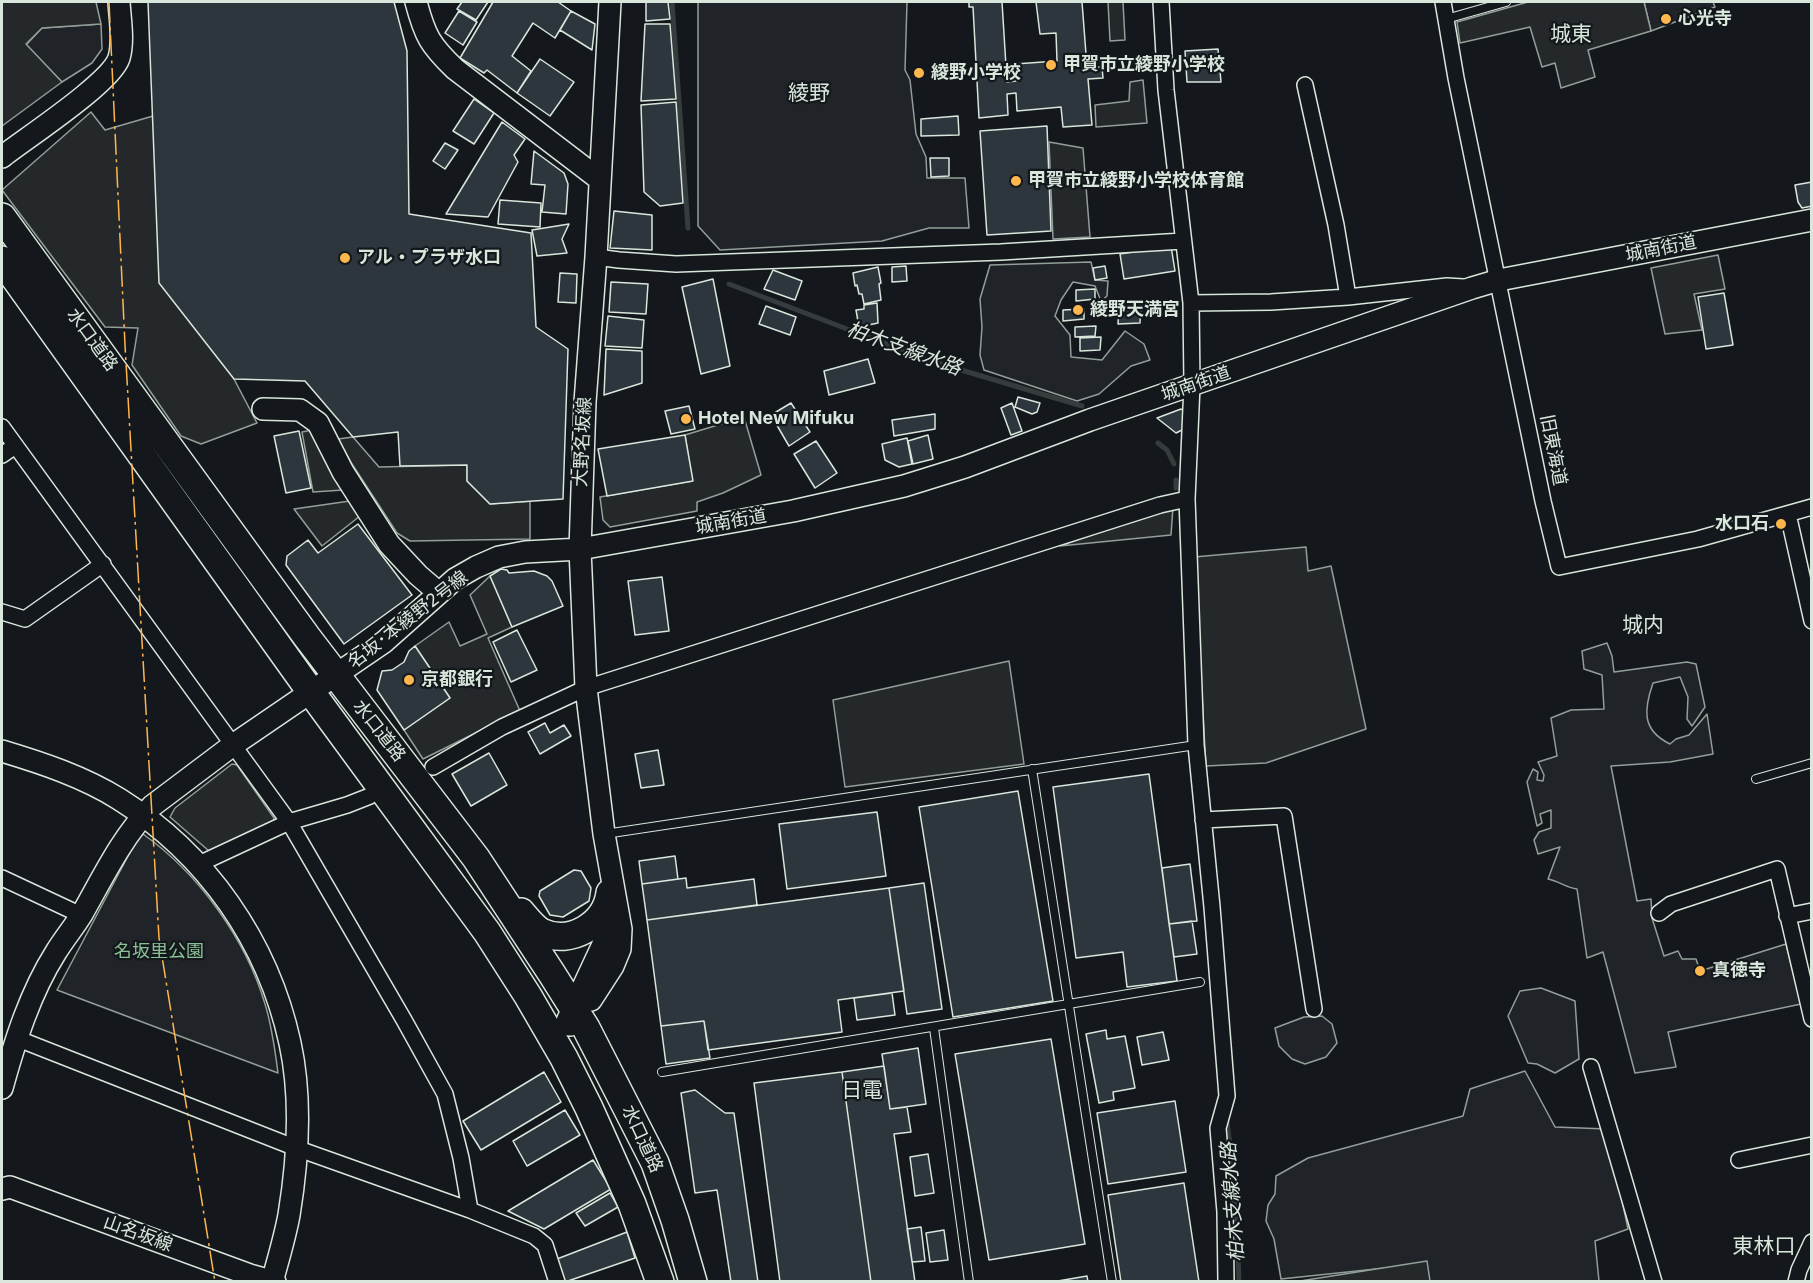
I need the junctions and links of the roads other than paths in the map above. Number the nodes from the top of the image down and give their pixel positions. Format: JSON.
{"nodes":[{"id":1,"x":119,"y":2,"type":"edge"},
{"id":2,"x":416,"y":2,"type":"edge"},
{"id":3,"x":610,"y":2,"type":"edge"},
{"id":4,"x":1161,"y":2,"type":"edge"},
{"id":5,"x":1443,"y":2,"type":"edge"},
{"id":6,"x":1506,"y":2,"type":"edge"},
{"id":7,"x":1446,"y":19,"type":"junction"},
{"id":8,"x":1305,"y":85,"type":"dead end"},
{"id":9,"x":2,"y":157,"type":"edge"},
{"id":10,"x":599,"y":179,"type":"junction"},
{"id":11,"x":2,"y":217,"type":"edge"},
{"id":12,"x":1812,"y":220,"type":"edge"},
{"id":13,"x":1183,"y":241,"type":"junction"},
{"id":14,"x":596,"y":257,"type":"junction"},
{"id":15,"x":2,"y":260,"type":"edge"},
{"id":16,"x":1499,"y":280,"type":"junction"},
{"id":17,"x":1472,"y":288,"type":"junction"},
{"id":18,"x":1348,"y":297,"type":"junction"},
{"id":19,"x":1191,"y":303,"type":"junction"},
{"id":20,"x":1192,"y":385,"type":"junction"},
{"id":21,"x":263,"y":409,"type":"dead end"},
{"id":22,"x":2,"y":427,"type":"edge"},
{"id":23,"x":15,"y":446,"type":"junction"},
{"id":24,"x":2,"y":455,"type":"edge"},
{"id":25,"x":1187,"y":499,"type":"junction"},
{"id":26,"x":1812,"y":507,"type":"edge"},
{"id":27,"x":1788,"y":514,"type":"junction"},
{"id":28,"x":580,"y":549,"type":"junction"},
{"id":29,"x":103,"y":564,"type":"junction"},
{"id":30,"x":439,"y":593,"type":"junction"},
{"id":31,"x":2,"y":612,"type":"edge"},
{"id":32,"x":1812,"y":621,"type":"edge"},
{"id":33,"x":336,"y":675,"type":"junction"},
{"id":34,"x":586,"y":688,"type":"junction"},
{"id":35,"x":311,"y":692,"type":"junction"},
{"id":36,"x":233,"y":745,"type":"junction"},
{"id":37,"x":1196,"y":745,"type":"junction"},
{"id":38,"x":2,"y":751,"type":"edge"},
{"id":39,"x":1812,"y":763,"type":"edge"},
{"id":40,"x":433,"y":767,"type":"dead end"},
{"id":41,"x":1032,"y":769,"type":"junction"},
{"id":42,"x":1756,"y":779,"type":"dead end"},
{"id":43,"x":370,"y":796,"type":"dead end"},
{"id":44,"x":143,"y":816,"type":"junction"},
{"id":45,"x":1203,"y":820,"type":"junction"},
{"id":46,"x":289,"y":822,"type":"junction"},
{"id":47,"x":604,"y":834,"type":"junction"},
{"id":48,"x":476,"y":858,"type":"junction"},
{"id":49,"x":199,"y":864,"type":"junction"},
{"id":50,"x":2,"y":878,"type":"edge"},
{"id":51,"x":610,"y":890,"type":"junction"},
{"id":52,"x":1812,"y":911,"type":"edge"},
{"id":53,"x":1659,"y":913,"type":"dead end"},
{"id":54,"x":81,"y":915,"type":"junction"},
{"id":55,"x":1787,"y":916,"type":"junction"},
{"id":56,"x":1200,"y":982,"type":"dead end"},
{"id":57,"x":1809,"y":996,"type":"edge"},
{"id":58,"x":1069,"y":1004,"type":"junction"},
{"id":59,"x":1314,"y":1009,"type":"dead end"},
{"id":60,"x":1812,"y":1018,"type":"edge"},
{"id":61,"x":581,"y":1020,"type":"junction"},
{"id":62,"x":934,"y":1028,"type":"junction"},
{"id":63,"x":16,"y":1038,"type":"junction"},
{"id":64,"x":1591,"y":1066,"type":"dead end"},
{"id":65,"x":662,"y":1072,"type":"dead end"},
{"id":66,"x":2,"y":1088,"type":"edge"},
{"id":67,"x":1812,"y":1145,"type":"edge"},
{"id":68,"x":296,"y":1148,"type":"junction"},
{"id":69,"x":1739,"y":1160,"type":"dead end"},
{"id":70,"x":2,"y":1189,"type":"edge"},
{"id":71,"x":470,"y":1210,"type":"junction"},
{"id":72,"x":637,"y":1216,"type":"junction"},
{"id":73,"x":1812,"y":1242,"type":"edge"},
{"id":74,"x":273,"y":1281,"type":"edge"},
{"id":75,"x":557,"y":1281,"type":"edge"},
{"id":76,"x":660,"y":1281,"type":"edge"},
{"id":77,"x":693,"y":1281,"type":"edge"},
{"id":78,"x":969,"y":1281,"type":"edge"},
{"id":79,"x":1112,"y":1281,"type":"edge"},
{"id":80,"x":1226,"y":1281,"type":"edge"},
{"id":81,"x":1654,"y":1281,"type":"edge"},
{"id":82,"x":1796,"y":1281,"type":"edge"}],
"edges":[{"from":1,"to":9,"type":"street"},
{"from":2,"to":10,"type":"street"},
{"from":3,"to":10,"type":"street","name":"大野名坂線"},
{"from":4,"to":13,"type":"street"},
{"from":5,"to":7,"type":"street","name":"旧東海道"},
{"from":6,"to":7,"type":"lane"},
{"from":7,"to":16,"type":"street","name":"旧東海道"},
{"from":8,"to":18,"type":"street"},
{"from":10,"to":14,"type":"street","name":"大野名坂線"},
{"from":11,"to":33,"type":"highway","name":"水口道路"},
{"from":12,"to":16,"type":"street","name":"城南街道"},
{"from":13,"to":14,"type":"street"},
{"from":13,"to":19,"type":"street"},
{"from":14,"to":28,"type":"street","name":"大野名坂線"},
{"from":15,"to":35,"type":"highway","name":"水口道路"},
{"from":16,"to":17,"type":"street","name":"城南街道"},
{"from":16,"to":27,"type":"street","name":"旧東海道"},
{"from":17,"to":18,"type":"street"},
{"from":17,"to":20,"type":"street","name":"城南街道"},
{"from":18,"to":19,"type":"street"},
{"from":19,"to":20,"type":"street"},
{"from":20,"to":25,"type":"street"},
{"from":20,"to":28,"type":"street","name":"城南街道"},
{"from":21,"to":30,"type":"street"},
{"from":22,"to":23,"type":"street"},
{"from":23,"to":24,"type":"street"},
{"from":23,"to":29,"type":"street"},
{"from":25,"to":34,"type":"street"},
{"from":25,"to":37,"type":"street"},
{"from":26,"to":27,"type":"street"},
{"from":27,"to":32,"type":"street"},
{"from":28,"to":30,"type":"street","name":"名坂･本綾野2号線"},
{"from":28,"to":34,"type":"street","name":"大野名坂線"},
{"from":29,"to":31,"type":"street"},
{"from":29,"to":36,"type":"street"},
{"from":30,"to":33,"type":"street","name":"名坂･本綾野2号線"},
{"from":33,"to":35,"type":"street","name":"名坂･本綾野2号線"},
{"from":33,"to":48,"type":"highway","name":"水口道路"},
{"from":34,"to":40,"type":"street"},
{"from":34,"to":47,"type":"street","name":"大野名坂線"},
{"from":35,"to":36,"type":"street","name":"名坂･本綾野2号線"},
{"from":35,"to":72,"type":"highway","name":"水口道路"},
{"from":36,"to":44,"type":"street","name":"名坂･本綾野2号線"},
{"from":36,"to":46,"type":"street"},
{"from":37,"to":41,"type":"lane"},
{"from":37,"to":45,"type":"street"},
{"from":38,"to":44,"type":"street"},
{"from":39,"to":42,"type":"lane"},
{"from":41,"to":47,"type":"lane"},
{"from":41,"to":58,"type":"lane"},
{"from":43,"to":46,"type":"street"},
{"from":44,"to":49,"type":"street"},
{"from":44,"to":54,"type":"street","name":"名坂･本綾野2号線"},
{"from":45,"to":59,"type":"street"},
{"from":45,"to":80,"type":"street"},
{"from":46,"to":49,"type":"street"},
{"from":46,"to":71,"type":"street"},
{"from":47,"to":51,"type":"street","name":"大野名坂線"},
{"from":48,"to":51,"type":"highway"},
{"from":48,"to":61,"type":"highway","name":"水口道路"},
{"from":49,"to":68,"type":"street"},
{"from":50,"to":54,"type":"street"},
{"from":51,"to":61,"type":"highway"},
{"from":52,"to":55,"type":"street"},
{"from":53,"to":55,"type":"street"},
{"from":54,"to":63,"type":"street","name":"名坂･本綾野2号線"},
{"from":55,"to":57,"type":"street"},
{"from":56,"to":58,"type":"lane"},
{"from":57,"to":60,"type":"street"},
{"from":58,"to":62,"type":"lane"},
{"from":58,"to":79,"type":"lane"},
{"from":61,"to":72,"type":"highway"},
{"from":61,"to":77,"type":"highway","name":"水口道路"},
{"from":62,"to":65,"type":"lane"},
{"from":62,"to":78,"type":"lane"},
{"from":63,"to":66,"type":"street","name":"名坂･本綾野2号線"},
{"from":63,"to":68,"type":"street"},
{"from":64,"to":81,"type":"street"},
{"from":67,"to":69,"type":"street"},
{"from":68,"to":71,"type":"street"},
{"from":68,"to":74,"type":"street"},
{"from":70,"to":74,"type":"street","name":"山名坂線"},
{"from":71,"to":75,"type":"street"},
{"from":72,"to":76,"type":"highway","name":"水口道路"},
{"from":73,"to":82,"type":"street"}]}
